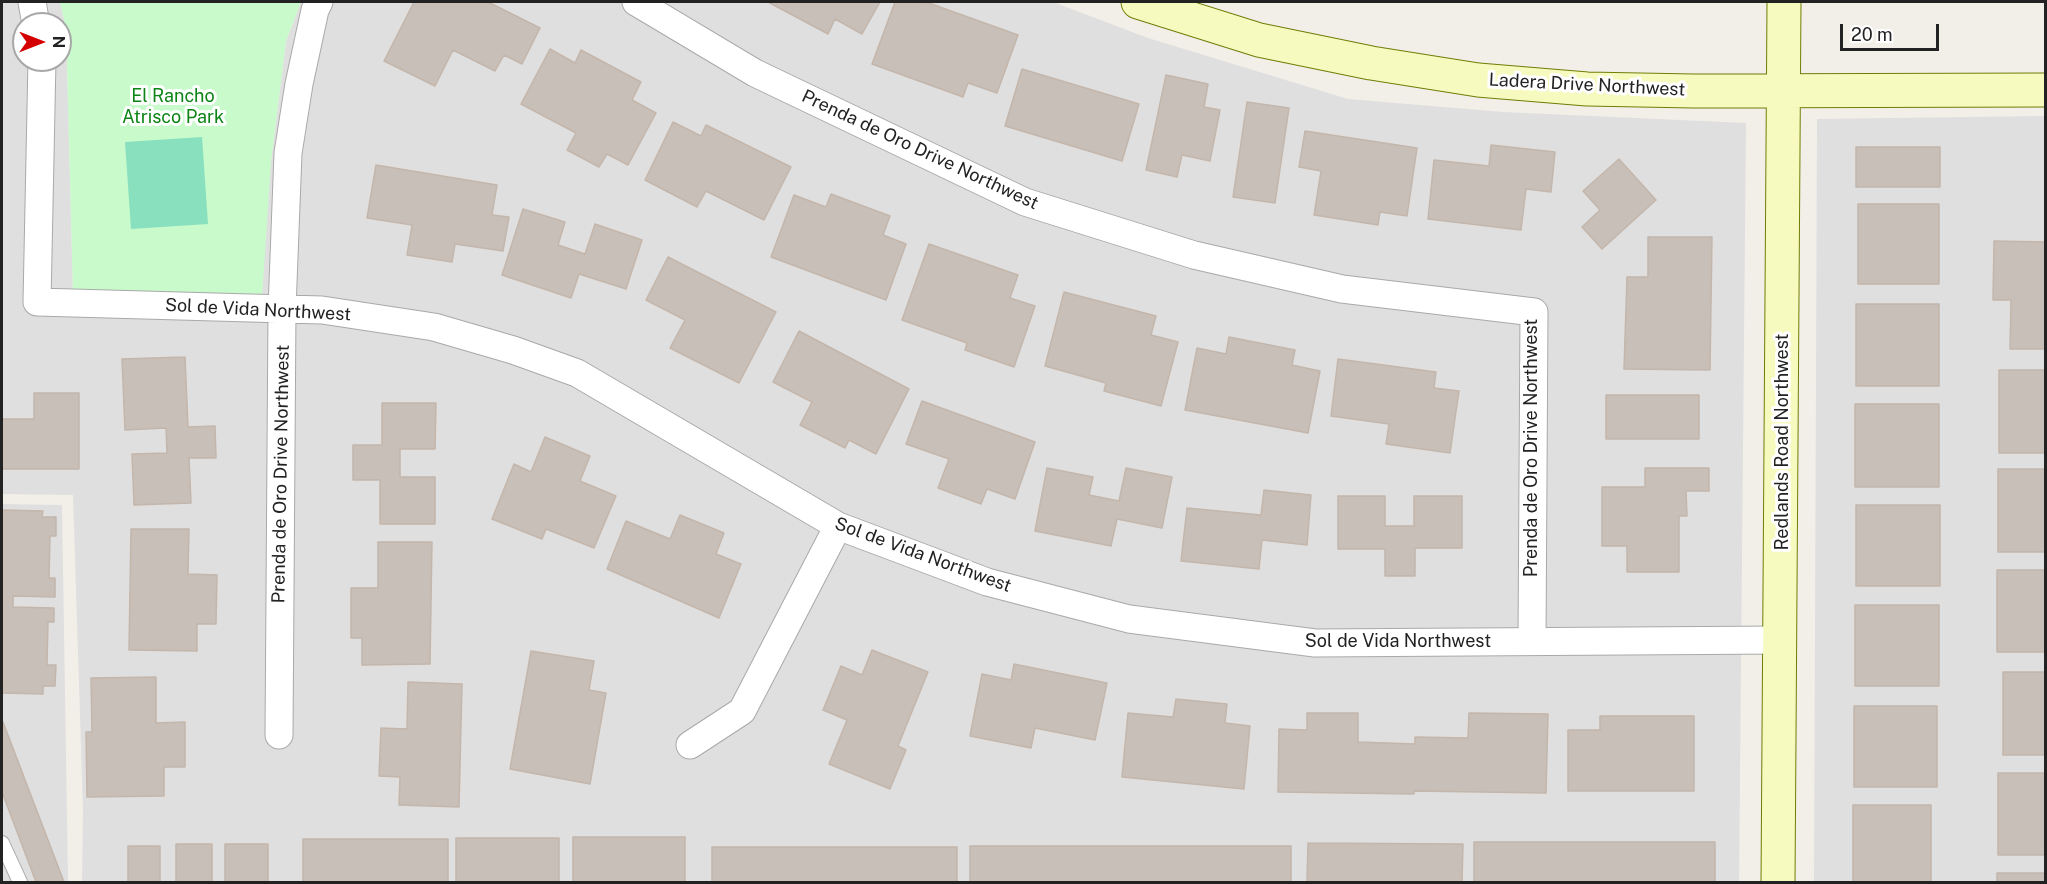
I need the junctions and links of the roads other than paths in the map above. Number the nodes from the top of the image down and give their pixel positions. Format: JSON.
{"nodes":[{"id":1,"x":319,"y":2,"type":"edge"},
{"id":2,"x":636,"y":2,"type":"edge"},
{"id":3,"x":1138,"y":2,"type":"edge"},
{"id":4,"x":1784,"y":2,"type":"edge"},
{"id":5,"x":42,"y":72,"type":"edge"},
{"id":6,"x":2046,"y":90,"type":"edge"},
{"id":7,"x":1784,"y":92,"type":"junction"},
{"id":8,"x":282,"y":309,"type":"junction"},
{"id":9,"x":838,"y":526,"type":"junction"},
{"id":10,"x":1781,"y":640,"type":"junction"},
{"id":11,"x":1532,"y":641,"type":"junction"},
{"id":12,"x":279,"y":735,"type":"dead end"},
{"id":13,"x":690,"y":745,"type":"dead end"},
{"id":14,"x":2,"y":843,"type":"edge"},
{"id":15,"x":20,"y":882,"type":"edge"},
{"id":16,"x":1778,"y":882,"type":"edge"}],
"edges":[{"from":1,"to":8,"type":"street","name":"Prenda de Oro Drive Northwest"},
{"from":2,"to":11,"type":"street","name":"Prenda de Oro Drive Northwest"},
{"from":3,"to":7,"type":"street","name":"Ladera Drive Northwest"},
{"from":4,"to":7,"type":"street","name":"Redlands Road Northwest"},
{"from":5,"to":8,"type":"street","name":"Sol de Vida Northwest"},
{"from":6,"to":7,"type":"street","name":"Ladera Drive Northwest"},
{"from":7,"to":10,"type":"street","name":"Redlands Road Northwest"},
{"from":8,"to":9,"type":"street","name":"Sol de Vida Northwest"},
{"from":8,"to":12,"type":"street","name":"Prenda de Oro Drive Northwest"},
{"from":9,"to":11,"type":"street","name":"Sol de Vida Northwest"},
{"from":9,"to":13,"type":"street"},
{"from":10,"to":11,"type":"street","name":"Sol de Vida Northwest"},
{"from":10,"to":16,"type":"street","name":"Redlands Road Northwest"},
{"from":14,"to":15,"type":"lane"}]}
